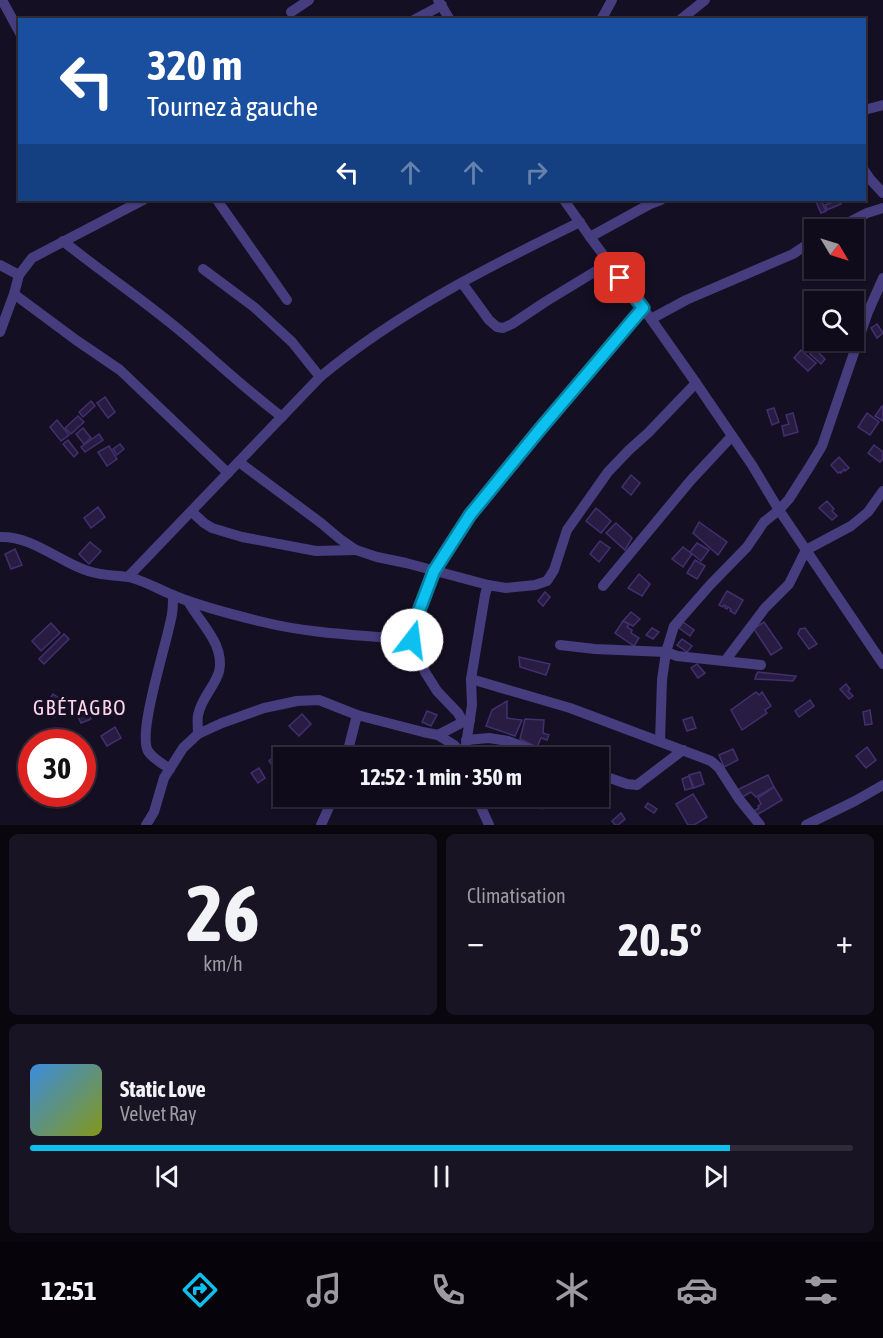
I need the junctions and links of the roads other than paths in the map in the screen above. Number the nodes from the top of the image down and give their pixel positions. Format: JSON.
{"nodes":[{"id":1,"x":2,"y":0,"type":"edge"},
{"id":2,"x":309,"y":0,"type":"edge"},
{"id":3,"x":612,"y":0,"type":"edge"},
{"id":4,"x":705,"y":0,"type":"edge"},
{"id":5,"x":440,"y":3,"type":"edge"},
{"id":6,"x":291,"y":12,"type":"dead end"},
{"id":7,"x":417,"y":18,"type":"edge"},
{"id":8,"x":449,"y":18,"type":"edge"},
{"id":9,"x":602,"y":18,"type":"edge"},
{"id":10,"x":683,"y":18,"type":"edge"},
{"id":11,"x":18,"y":29,"type":"edge"},
{"id":12,"x":883,"y":105,"type":"edge"},
{"id":13,"x":866,"y":109,"type":"edge"},
{"id":14,"x":866,"y":173,"type":"edge"},
{"id":15,"x":883,"y":193,"type":"edge"},
{"id":16,"x":142,"y":201,"type":"edge"},
{"id":17,"x":218,"y":201,"type":"edge"},
{"id":18,"x":565,"y":201,"type":"edge"},
{"id":19,"x":658,"y":201,"type":"edge"},
{"id":20,"x":883,"y":208,"type":"edge"},
{"id":21,"x":855,"y":219,"type":"edge"},
{"id":22,"x":580,"y":222,"type":"junction"},
{"id":23,"x":590,"y":237,"type":"junction"},
{"id":24,"x":63,"y":241,"type":"junction"},
{"id":25,"x":804,"y":246,"type":"edge"},
{"id":26,"x":609,"y":263,"type":"junction"},
{"id":27,"x":0,"y":265,"type":"edge"},
{"id":28,"x":203,"y":269,"type":"dead end"},
{"id":29,"x":19,"y":275,"type":"junction"},
{"id":30,"x":883,"y":278,"type":"edge"},
{"id":31,"x":462,"y":283,"type":"junction"},
{"id":32,"x":14,"y":294,"type":"junction"},
{"id":33,"x":287,"y":300,"type":"dead end"},
{"id":34,"x":643,"y":308,"type":"junction"},
{"id":35,"x":651,"y":319,"type":"junction"},
{"id":36,"x":0,"y":332,"type":"edge"},
{"id":37,"x":320,"y":377,"type":"junction"},
{"id":38,"x":696,"y":383,"type":"junction"},
{"id":39,"x":282,"y":417,"type":"junction"},
{"id":40,"x":732,"y":436,"type":"junction"},
{"id":41,"x":239,"y":462,"type":"junction"},
{"id":42,"x":228,"y":473,"type":"junction"},
{"id":43,"x":883,"y":491,"type":"edge"},
{"id":44,"x":779,"y":510,"type":"junction"},
{"id":45,"x":192,"y":512,"type":"junction"},
{"id":46,"x":0,"y":537,"type":"edge"},
{"id":47,"x":356,"y":550,"type":"junction"},
{"id":48,"x":806,"y":550,"type":"junction"},
{"id":49,"x":434,"y":571,"type":"junction"},
{"id":50,"x":128,"y":577,"type":"junction"},
{"id":51,"x":488,"y":585,"type":"junction"},
{"id":52,"x":603,"y":586,"type":"dead end"},
{"id":53,"x":173,"y":595,"type":"junction"},
{"id":54,"x":188,"y":601,"type":"junction"},
{"id":55,"x":412,"y":640,"type":"junction"},
{"id":56,"x":560,"y":645,"type":"dead end"},
{"id":57,"x":666,"y":652,"type":"junction"},
{"id":58,"x":725,"y":661,"type":"junction"},
{"id":59,"x":883,"y":664,"type":"edge"},
{"id":60,"x":761,"y":665,"type":"dead end"},
{"id":61,"x":471,"y":679,"type":"junction"},
{"id":62,"x":357,"y":715,"type":"junction"},
{"id":63,"x":466,"y":721,"type":"junction"},
{"id":64,"x":198,"y":734,"type":"junction"},
{"id":65,"x":438,"y":735,"type":"junction"},
{"id":66,"x":466,"y":740,"type":"junction"},
{"id":67,"x":660,"y":741,"type":"junction"},
{"id":68,"x":348,"y":747,"type":"edge"},
{"id":69,"x":456,"y":747,"type":"edge"},
{"id":70,"x":465,"y":747,"type":"edge"},
{"id":71,"x":524,"y":747,"type":"edge"},
{"id":72,"x":683,"y":750,"type":"junction"},
{"id":73,"x":170,"y":769,"type":"junction"},
{"id":74,"x":609,"y":778,"type":"edge"},
{"id":75,"x":883,"y":785,"type":"edge"},
{"id":76,"x":329,"y":807,"type":"edge"},
{"id":77,"x":481,"y":807,"type":"edge"},
{"id":78,"x":146,"y":825,"type":"edge"},
{"id":79,"x":321,"y":825,"type":"edge"},
{"id":80,"x":489,"y":825,"type":"edge"},
{"id":81,"x":760,"y":825,"type":"edge"},
{"id":82,"x":806,"y":825,"type":"edge"}],
"edges":[{"from":1,"to":11,"type":"street"},
{"from":2,"to":6,"type":"street"},
{"from":3,"to":9,"type":"street"},
{"from":4,"to":10,"type":"street"},
{"from":5,"to":7,"type":"street"},
{"from":5,"to":8,"type":"street"},
{"from":12,"to":13,"type":"street"},
{"from":14,"to":15,"type":"street"},
{"from":16,"to":24,"type":"street"},
{"from":17,"to":33,"type":"street"},
{"from":18,"to":22,"type":"street"},
{"from":19,"to":23,"type":"street"},
{"from":20,"to":21,"type":"street"},
{"from":22,"to":23,"type":"street"},
{"from":22,"to":31,"type":"street"},
{"from":23,"to":26,"type":"street"},
{"from":24,"to":29,"type":"street"},
{"from":24,"to":39,"type":"street"},
{"from":25,"to":35,"type":"street"},
{"from":26,"to":31,"type":"street"},
{"from":26,"to":34,"type":"street"},
{"from":27,"to":29,"type":"street"},
{"from":28,"to":37,"type":"street"},
{"from":29,"to":32,"type":"street"},
{"from":30,"to":44,"type":"street"},
{"from":31,"to":37,"type":"street"},
{"from":32,"to":36,"type":"street"},
{"from":32,"to":42,"type":"street"},
{"from":34,"to":35,"type":"street"},
{"from":34,"to":49,"type":"street"},
{"from":35,"to":38,"type":"street"},
{"from":37,"to":39,"type":"street"},
{"from":38,"to":40,"type":"street"},
{"from":38,"to":51,"type":"street"},
{"from":39,"to":41,"type":"street"},
{"from":40,"to":44,"type":"street"},
{"from":40,"to":52,"type":"street"},
{"from":41,"to":42,"type":"street"},
{"from":41,"to":47,"type":"street"},
{"from":42,"to":45,"type":"street"},
{"from":43,"to":48,"type":"street"},
{"from":44,"to":48,"type":"street"},
{"from":44,"to":57,"type":"street"},
{"from":45,"to":47,"type":"street"},
{"from":45,"to":50,"type":"street"},
{"from":46,"to":50,"type":"street"},
{"from":47,"to":49,"type":"street"},
{"from":48,"to":58,"type":"street"},
{"from":48,"to":59,"type":"street"},
{"from":49,"to":51,"type":"street"},
{"from":49,"to":55,"type":"street"},
{"from":50,"to":53,"type":"street"},
{"from":51,"to":61,"type":"street"},
{"from":53,"to":54,"type":"street"},
{"from":53,"to":73,"type":"street"},
{"from":54,"to":55,"type":"street"},
{"from":54,"to":64,"type":"street"},
{"from":55,"to":63,"type":"street"},
{"from":56,"to":57,"type":"street"},
{"from":57,"to":58,"type":"street"},
{"from":57,"to":67,"type":"street"},
{"from":58,"to":60,"type":"street"},
{"from":61,"to":63,"type":"street"},
{"from":61,"to":67,"type":"street"},
{"from":62,"to":64,"type":"street"},
{"from":62,"to":65,"type":"street"},
{"from":62,"to":68,"type":"street"},
{"from":63,"to":65,"type":"street"},
{"from":63,"to":66,"type":"street"},
{"from":64,"to":73,"type":"street"},
{"from":65,"to":69,"type":"street"},
{"from":66,"to":70,"type":"street"},
{"from":66,"to":71,"type":"street"},
{"from":67,"to":72,"type":"street"},
{"from":72,"to":74,"type":"street"},
{"from":72,"to":81,"type":"street"},
{"from":73,"to":78,"type":"street"},
{"from":75,"to":82,"type":"street"},
{"from":76,"to":79,"type":"street"},
{"from":77,"to":80,"type":"street"}]}
